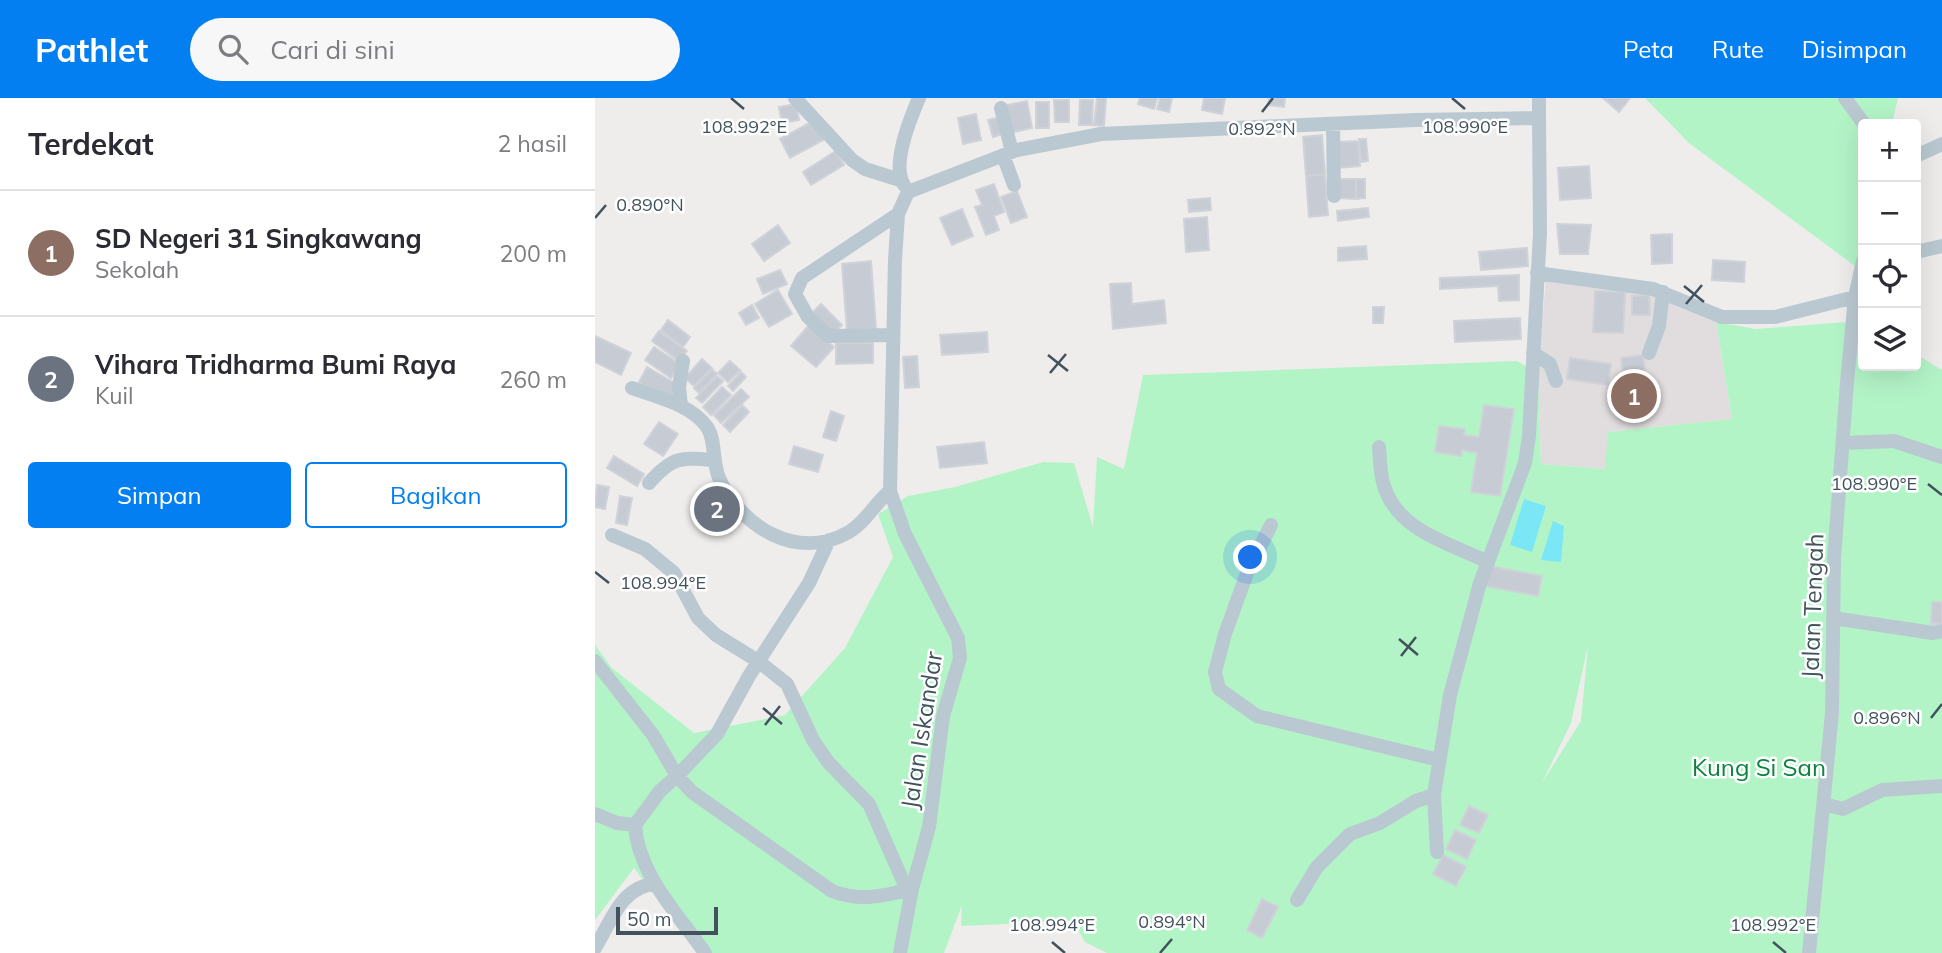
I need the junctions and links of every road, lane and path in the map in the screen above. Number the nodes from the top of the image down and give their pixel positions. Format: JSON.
{"nodes":[{"id":1,"x":795,"y":98,"type":"edge"},
{"id":2,"x":919,"y":98,"type":"edge"},
{"id":3,"x":1539,"y":98,"type":"edge"},
{"id":4,"x":1845,"y":98,"type":"edge"},
{"id":5,"x":1001,"y":108,"type":"dead end"},
{"id":6,"x":1539,"y":118,"type":"junction"},
{"id":7,"x":1860,"y":119,"type":"edge"},
{"id":8,"x":1333,"y":125,"type":"junction"},
{"id":9,"x":1942,"y":144,"type":"edge"},
{"id":10,"x":1007,"y":154,"type":"junction"},
{"id":11,"x":1921,"y":154,"type":"edge"},
{"id":12,"x":1014,"y":185,"type":"dead end"},
{"id":13,"x":904,"y":186,"type":"junction"},
{"id":14,"x":1334,"y":196,"type":"dead end"},
{"id":15,"x":898,"y":214,"type":"junction"},
{"id":16,"x":1942,"y":230,"type":"edge"},
{"id":17,"x":1941,"y":246,"type":"edge"},
{"id":18,"x":1921,"y":251,"type":"edge"},
{"id":19,"x":1537,"y":273,"type":"junction"},
{"id":20,"x":1858,"y":285,"type":"edge"},
{"id":21,"x":1663,"y":292,"type":"junction"},
{"id":22,"x":1855,"y":297,"type":"junction"},
{"id":23,"x":893,"y":335,"type":"junction"},
{"id":24,"x":1650,"y":353,"type":"dead end"},
{"id":25,"x":1533,"y":354,"type":"junction"},
{"id":26,"x":683,"y":361,"type":"dead end"},
{"id":27,"x":1556,"y":381,"type":"dead end"},
{"id":28,"x":632,"y":388,"type":"dead end"},
{"id":29,"x":681,"y":406,"type":"junction"},
{"id":30,"x":1845,"y":443,"type":"junction"},
{"id":31,"x":1379,"y":447,"type":"dead end"},
{"id":32,"x":1942,"y":457,"type":"edge"},
{"id":33,"x":713,"y":460,"type":"junction"},
{"id":34,"x":649,"y":483,"type":"dead end"},
{"id":35,"x":890,"y":491,"type":"junction"},
{"id":36,"x":1271,"y":525,"type":"dead end"},
{"id":37,"x":612,"y":535,"type":"dead end"},
{"id":38,"x":829,"y":541,"type":"junction"},
{"id":39,"x":1488,"y":562,"type":"junction"},
{"id":40,"x":1833,"y":618,"type":"junction"},
{"id":41,"x":1937,"y":632,"type":"edge"},
{"id":42,"x":595,"y":661,"type":"edge"},
{"id":43,"x":758,"y":661,"type":"junction"},
{"id":44,"x":1440,"y":760,"type":"junction"},
{"id":45,"x":677,"y":776,"type":"junction"},
{"id":46,"x":1942,"y":786,"type":"edge"},
{"id":47,"x":1434,"y":795,"type":"junction"},
{"id":48,"x":1824,"y":804,"type":"junction"},
{"id":49,"x":595,"y":814,"type":"edge"},
{"id":50,"x":635,"y":825,"type":"junction"},
{"id":51,"x":1437,"y":852,"type":"dead end"},
{"id":52,"x":656,"y":884,"type":"junction"},
{"id":53,"x":909,"y":890,"type":"junction"},
{"id":54,"x":1297,"y":900,"type":"dead end"},
{"id":55,"x":595,"y":948,"type":"edge"},
{"id":56,"x":705,"y":953,"type":"edge"},
{"id":57,"x":900,"y":953,"type":"edge"},
{"id":58,"x":1809,"y":953,"type":"edge"}],
"edges":[{"from":1,"to":13,"type":"street"},
{"from":2,"to":13,"type":"street","name":"Jalan Iskandar"},
{"from":3,"to":6,"type":"street"},
{"from":4,"to":7,"type":"street"},
{"from":5,"to":10,"type":"street"},
{"from":6,"to":8,"type":"street"},
{"from":6,"to":19,"type":"street"},
{"from":8,"to":10,"type":"street"},
{"from":8,"to":14,"type":"street"},
{"from":9,"to":11,"type":"street"},
{"from":10,"to":12,"type":"street"},
{"from":10,"to":13,"type":"street"},
{"from":13,"to":15,"type":"street","name":"Jalan Iskandar"},
{"from":15,"to":23,"type":"street","name":"Jalan Iskandar"},
{"from":15,"to":23,"type":"street"},
{"from":16,"to":17,"type":"street"},
{"from":17,"to":18,"type":"street"},
{"from":19,"to":21,"type":"street"},
{"from":19,"to":25,"type":"street"},
{"from":20,"to":22,"type":"street","name":"Jalan Tengah"},
{"from":21,"to":22,"type":"street"},
{"from":21,"to":24,"type":"street"},
{"from":22,"to":30,"type":"street","name":"Jalan Tengah"},
{"from":23,"to":35,"type":"street","name":"Jalan Iskandar"},
{"from":25,"to":27,"type":"street"},
{"from":25,"to":39,"type":"street"},
{"from":26,"to":29,"type":"street"},
{"from":28,"to":29,"type":"street"},
{"from":29,"to":33,"type":"street"},
{"from":30,"to":32,"type":"street"},
{"from":30,"to":40,"type":"street","name":"Jalan Tengah"},
{"from":31,"to":39,"type":"street"},
{"from":33,"to":34,"type":"street"},
{"from":33,"to":38,"type":"street"},
{"from":35,"to":38,"type":"street"},
{"from":35,"to":53,"type":"street","name":"Jalan Iskandar"},
{"from":36,"to":44,"type":"street"},
{"from":37,"to":43,"type":"street"},
{"from":38,"to":43,"type":"street"},
{"from":39,"to":44,"type":"street"},
{"from":40,"to":41,"type":"street"},
{"from":40,"to":48,"type":"street","name":"Jalan Tengah"},
{"from":42,"to":45,"type":"street"},
{"from":43,"to":45,"type":"street"},
{"from":43,"to":53,"type":"street"},
{"from":44,"to":47,"type":"street"},
{"from":45,"to":50,"type":"street"},
{"from":45,"to":53,"type":"street"},
{"from":46,"to":48,"type":"street"},
{"from":47,"to":51,"type":"street"},
{"from":47,"to":54,"type":"street"},
{"from":48,"to":58,"type":"street","name":"Jalan Tengah"},
{"from":49,"to":50,"type":"street"},
{"from":50,"to":52,"type":"street"},
{"from":52,"to":55,"type":"street"},
{"from":52,"to":56,"type":"street"},
{"from":53,"to":57,"type":"street","name":"Jalan Iskandar"}]}
